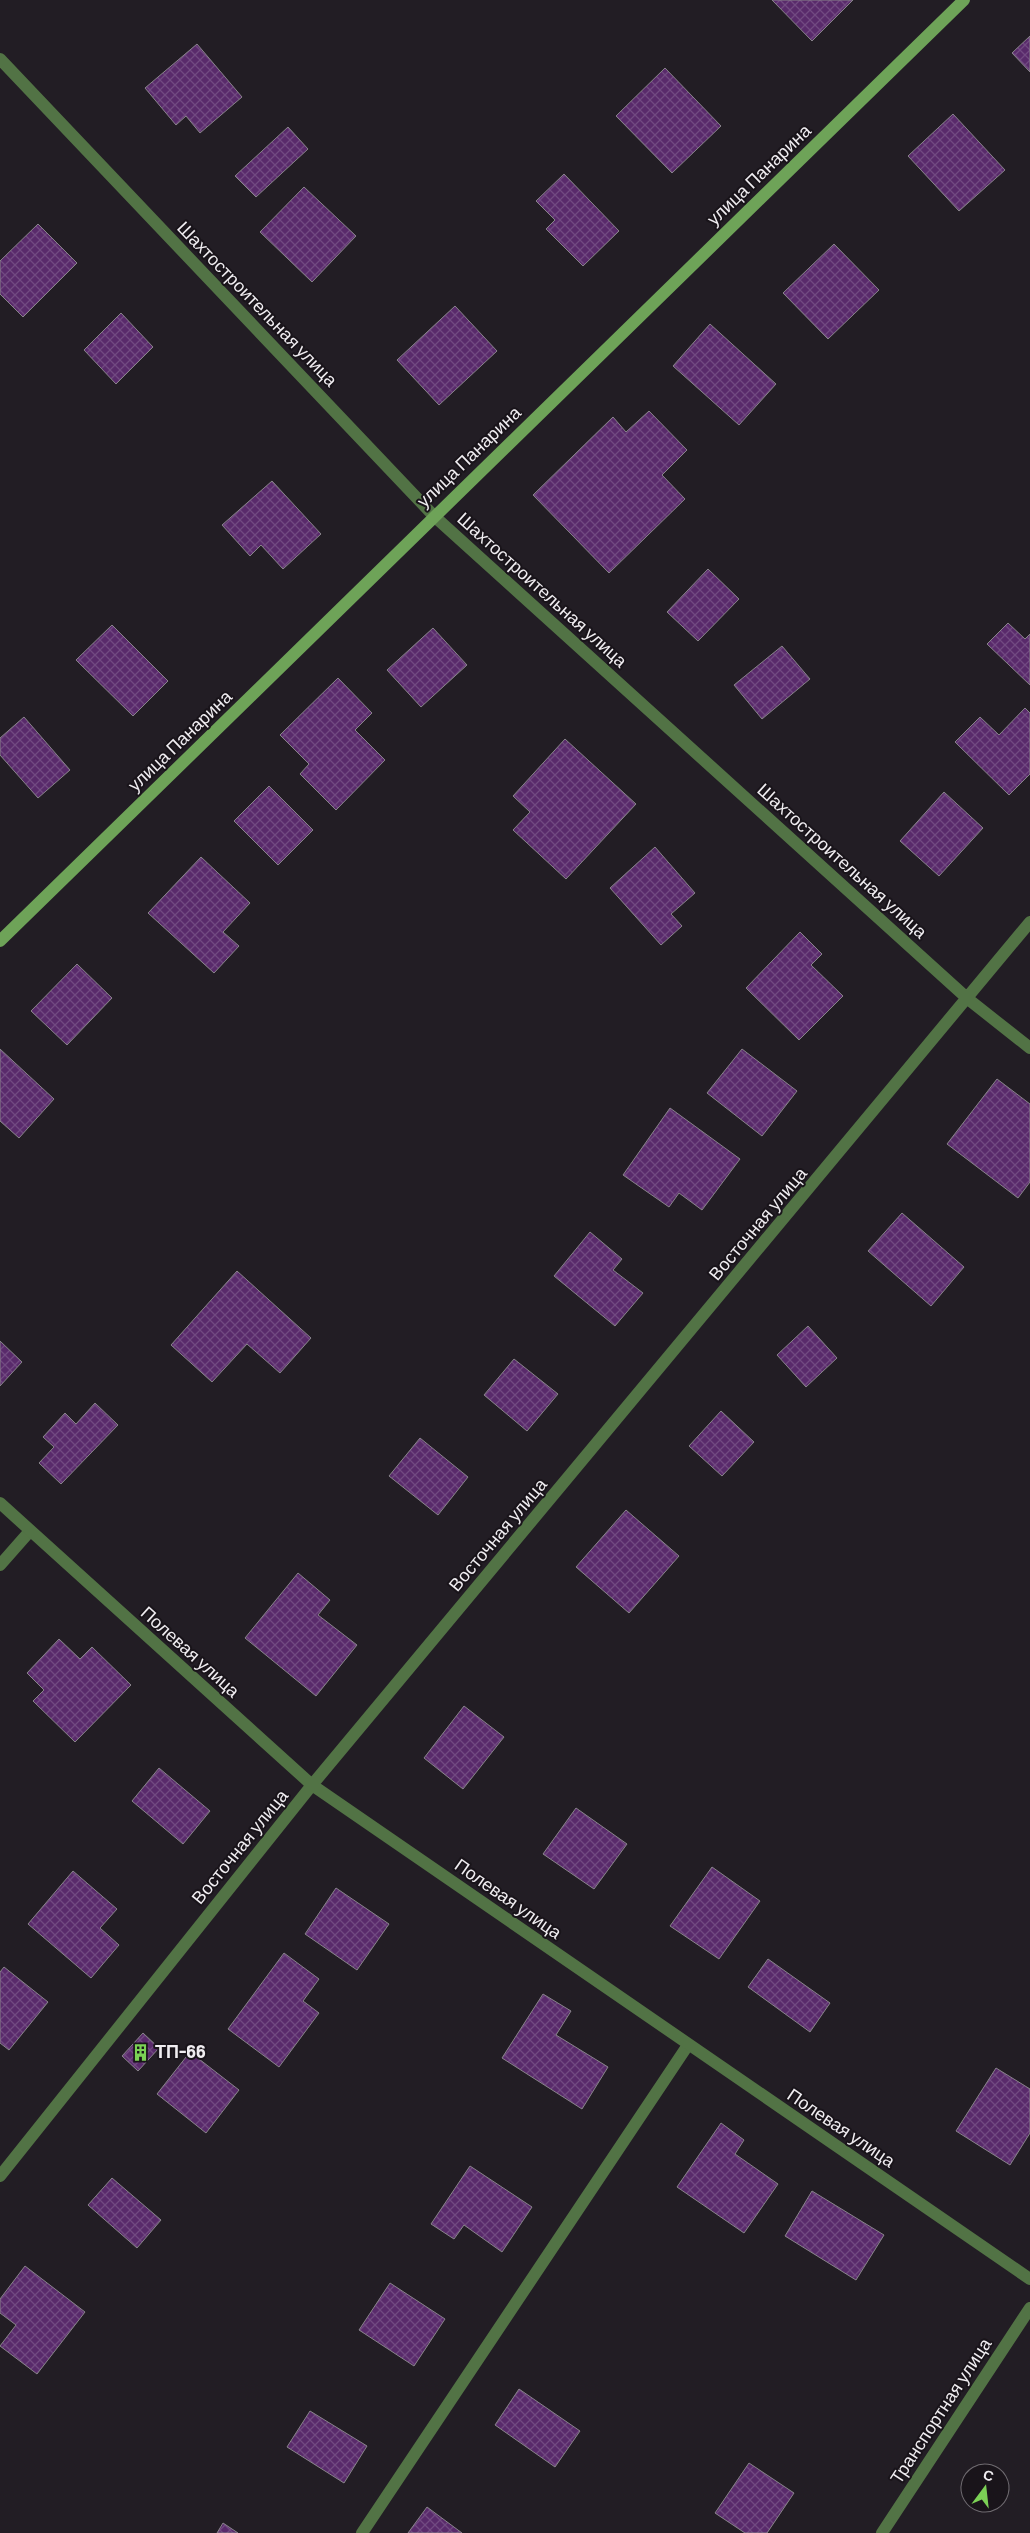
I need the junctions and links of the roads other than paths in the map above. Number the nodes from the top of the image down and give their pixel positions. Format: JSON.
{"nodes":[{"id":1,"x":964,"y":0,"type":"edge"},
{"id":2,"x":0,"y":59,"type":"edge"},
{"id":3,"x":434,"y":516,"type":"junction"},
{"id":4,"x":1030,"y":922,"type":"edge"},
{"id":5,"x":0,"y":941,"type":"edge"},
{"id":6,"x":968,"y":999,"type":"junction"},
{"id":7,"x":1030,"y":1048,"type":"edge"},
{"id":8,"x":0,"y":1503,"type":"edge"},
{"id":9,"x":30,"y":1531,"type":"junction"},
{"id":10,"x":0,"y":1565,"type":"edge"},
{"id":11,"x":312,"y":1785,"type":"junction"},
{"id":12,"x":688,"y":2045,"type":"junction"},
{"id":13,"x":0,"y":2176,"type":"edge"},
{"id":14,"x":1030,"y":2280,"type":"edge"},
{"id":15,"x":1030,"y":2308,"type":"edge"},
{"id":16,"x":362,"y":2533,"type":"edge"},
{"id":17,"x":882,"y":2533,"type":"edge"}],
"edges":[{"from":1,"to":3,"type":"street","name":"улица Панарина"},
{"from":2,"to":3,"type":"street","name":"Шахтостроительная улица"},
{"from":3,"to":5,"type":"street","name":"улица Панарина"},
{"from":3,"to":6,"type":"street","name":"Шахтостроительная улица"},
{"from":4,"to":6,"type":"street","name":"Восточная улица"},
{"from":6,"to":7,"type":"street","name":"Шахтостроительная улица"},
{"from":6,"to":11,"type":"street","name":"Восточная улица"},
{"from":8,"to":9,"type":"street","name":"Полевая улица"},
{"from":9,"to":10,"type":"street"},
{"from":9,"to":11,"type":"street","name":"Полевая улица"},
{"from":11,"to":12,"type":"street","name":"Полевая улица"},
{"from":11,"to":13,"type":"street","name":"Восточная улица"},
{"from":12,"to":14,"type":"street","name":"Полевая улица"},
{"from":12,"to":16,"type":"street"},
{"from":15,"to":17,"type":"street","name":"Транспортная улица"}]}
